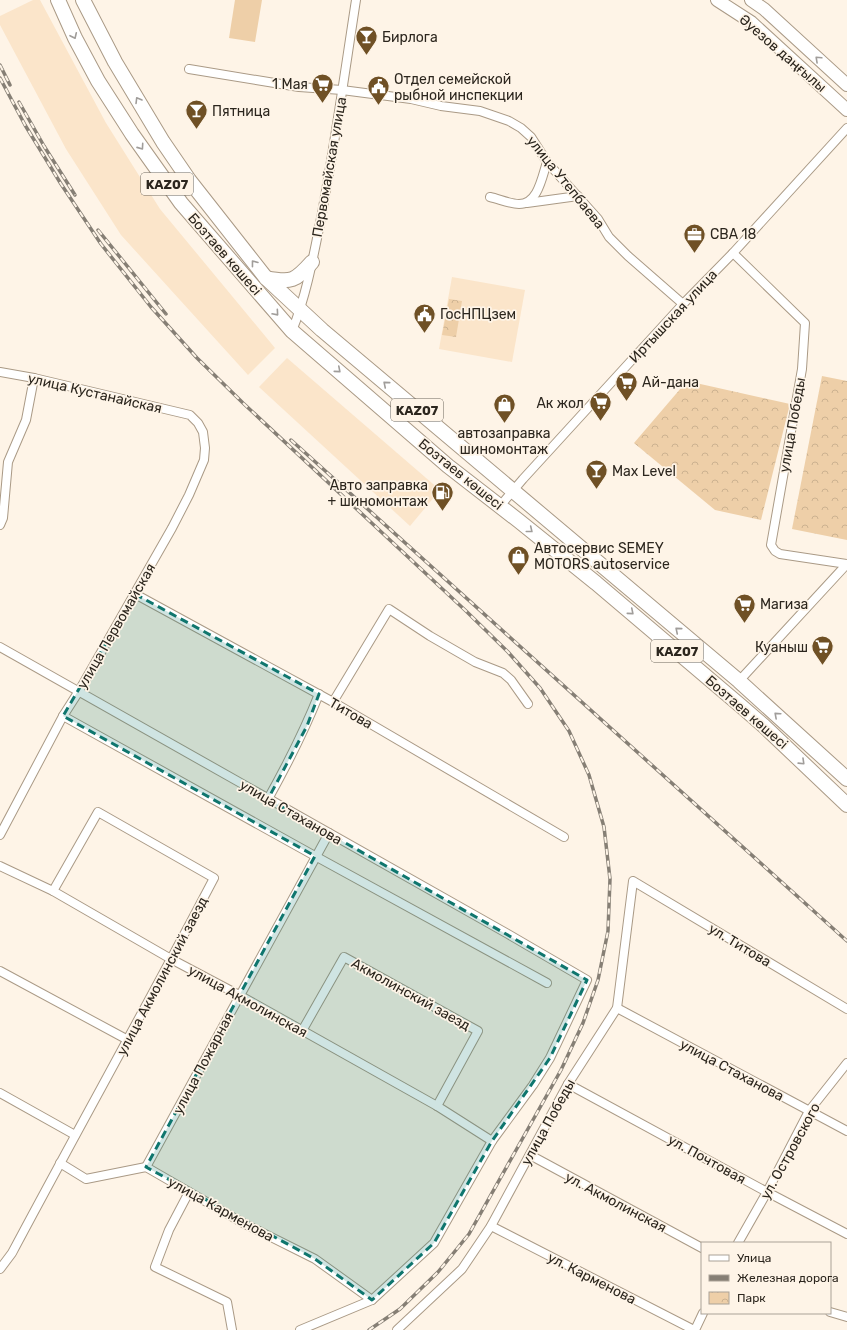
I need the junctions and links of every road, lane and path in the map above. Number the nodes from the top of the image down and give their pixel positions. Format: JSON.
{"nodes":[{"id":1,"x":58,"y":0,"type":"edge"},
{"id":2,"x":84,"y":0,"type":"edge"},
{"id":3,"x":356,"y":0,"type":"edge"},
{"id":4,"x":717,"y":0,"type":"edge"},
{"id":5,"x":751,"y":0,"type":"edge"},
{"id":6,"x":189,"y":69,"type":"dead end"},
{"id":7,"x":847,"y":85,"type":"edge"},
{"id":8,"x":342,"y":90,"type":"junction"},
{"id":9,"x":847,"y":110,"type":"edge"},
{"id":10,"x":847,"y":128,"type":"edge"},
{"id":11,"x":548,"y":162,"type":"junction"},
{"id":12,"x":578,"y":196,"type":"junction"},
{"id":13,"x":490,"y":197,"type":"dead end"},
{"id":14,"x":526,"y":203,"type":"junction"},
{"id":15,"x":733,"y":253,"type":"junction"},
{"id":16,"x":312,"y":262,"type":"junction"},
{"id":17,"x":266,"y":278,"type":"junction"},
{"id":18,"x":683,"y":304,"type":"junction"},
{"id":19,"x":301,"y":310,"type":"junction"},
{"id":20,"x":292,"y":331,"type":"junction"},
{"id":21,"x":0,"y":372,"type":"edge"},
{"id":22,"x":34,"y":378,"type":"junction"},
{"id":23,"x":190,"y":415,"type":"joint"},
{"id":24,"x":512,"y":491,"type":"junction"},
{"id":25,"x":500,"y":506,"type":"junction"},
{"id":26,"x":0,"y":525,"type":"edge"},
{"id":27,"x":847,"y":564,"type":"edge"},
{"id":28,"x":135,"y":594,"type":"junction"},
{"id":29,"x":0,"y":647,"type":"edge"},
{"id":30,"x":739,"y":681,"type":"junction"},
{"id":31,"x":79,"y":691,"type":"junction"},
{"id":32,"x":319,"y":694,"type":"junction"},
{"id":33,"x":333,"y":702,"type":"junction"},
{"id":34,"x":528,"y":704,"type":"dead end"},
{"id":35,"x":63,"y":716,"type":"junction"},
{"id":36,"x":847,"y":779,"type":"edge"},
{"id":37,"x":268,"y":799,"type":"junction"},
{"id":38,"x":847,"y":805,"type":"edge"},
{"id":39,"x":329,"y":834,"type":"junction"},
{"id":40,"x":0,"y":835,"type":"edge"},
{"id":41,"x":564,"y":837,"type":"dead end"},
{"id":42,"x":315,"y":856,"type":"junction"},
{"id":43,"x":0,"y":866,"type":"edge"},
{"id":44,"x":633,"y":882,"type":"joint"},
{"id":45,"x":53,"y":891,"type":"junction"},
{"id":46,"x":171,"y":960,"type":"junction"},
{"id":47,"x":0,"y":971,"type":"edge"},
{"id":48,"x":547,"y":983,"type":"dead end"},
{"id":49,"x":239,"y":995,"type":"junction"},
{"id":50,"x":617,"y":1008,"type":"junction"},
{"id":51,"x":847,"y":1009,"type":"edge"},
{"id":52,"x":302,"y":1031,"type":"junction"},
{"id":53,"x":128,"y":1040,"type":"junction"},
{"id":54,"x":847,"y":1063,"type":"edge"},
{"id":55,"x":568,"y":1084,"type":"junction"},
{"id":56,"x":0,"y":1093,"type":"edge"},
{"id":57,"x":437,"y":1106,"type":"junction"},
{"id":58,"x":809,"y":1111,"type":"junction"},
{"id":59,"x":847,"y":1131,"type":"edge"},
{"id":60,"x":75,"y":1135,"type":"junction"},
{"id":61,"x":492,"y":1141,"type":"junction"},
{"id":62,"x":530,"y":1155,"type":"junction"},
{"id":63,"x":60,"y":1163,"type":"junction"},
{"id":64,"x":146,"y":1167,"type":"junction"},
{"id":65,"x":189,"y":1192,"type":"junction"},
{"id":66,"x":767,"y":1192,"type":"junction"},
{"id":67,"x":491,"y":1226,"type":"junction"},
{"id":68,"x":847,"y":1234,"type":"edge"},
{"id":69,"x":739,"y":1242,"type":"edge"},
{"id":70,"x":701,"y":1247,"type":"edge"},
{"id":71,"x":0,"y":1269,"type":"edge"},
{"id":72,"x":372,"y":1300,"type":"junction"},
{"id":73,"x":831,"y":1312,"type":"edge"},
{"id":74,"x":703,"y":1314,"type":"edge"},
{"id":75,"x":847,"y":1317,"type":"edge"},
{"id":76,"x":232,"y":1330,"type":"edge"},
{"id":77,"x":300,"y":1330,"type":"edge"},
{"id":78,"x":397,"y":1330,"type":"edge"},
{"id":79,"x":695,"y":1330,"type":"edge"}],
"edges":[{"from":1,"to":20,"type":"highway","name":"Бозтаев көшесі","number":"KAZ07","one_way":true},
{"from":17,"to":2,"type":"highway","name":"Бозтаев көшесі","number":"KAZ07","one_way":true},
{"from":3,"to":8,"type":"street","name":"Первомайская улица"},
{"from":4,"to":9,"type":"main road","name":"Әуезов даңғылы"},
{"from":7,"to":5,"type":"main road","name":"Әуезов даңғылы","one_way":true},
{"from":6,"to":8,"type":"street","name":"улица Утепбаева"},
{"from":8,"to":11,"type":"street","name":"улица Утепбаева"},
{"from":8,"to":16,"type":"street","name":"Первомайская улица"},
{"from":10,"to":15,"type":"street","name":"Иртышская улица"},
{"from":11,"to":12,"type":"street","name":"улица Утепбаева"},
{"from":11,"to":14,"type":"street"},
{"from":12,"to":14,"type":"street"},
{"from":12,"to":18,"type":"street","name":"улица Утепбаева"},
{"from":13,"to":14,"type":"street"},
{"from":15,"to":18,"type":"street","name":"Иртышская улица"},
{"from":15,"to":27,"type":"street","name":"улица Победы"},
{"from":16,"to":17,"type":"highway"},
{"from":16,"to":19,"type":"street","name":"Первомайская улица"},
{"from":17,"to":19,"type":"highway","name":"Бозтаев көшесі","number":"KAZ07"},
{"from":18,"to":24,"type":"street","name":"Иртышская улица"},
{"from":19,"to":20,"type":"street","name":"Первомайская улица"},
{"from":24,"to":19,"type":"highway","name":"Бозтаев көшесі","number":"KAZ07","one_way":true},
{"from":20,"to":25,"type":"highway","name":"Бозтаев көшесі","number":"KAZ07","one_way":true},
{"from":21,"to":22,"type":"street","name":"улица Кустанайская"},
{"from":22,"to":23,"type":"street","name":"улица Кустанайская"},
{"from":22,"to":26,"type":"street"},
{"from":23,"to":28,"type":"street","name":"улица Первомайская"},
{"from":24,"to":25,"type":"street","name":"Иртышская улица"},
{"from":30,"to":24,"type":"highway","name":"Бозтаев көшесі","number":"KAZ07","one_way":true},
{"from":25,"to":38,"type":"highway","name":"Бозтаев көшесі","number":"KAZ07","one_way":true},
{"from":27,"to":30,"type":"street"},
{"from":28,"to":31,"type":"street","name":"улица Первомайская"},
{"from":28,"to":32,"type":"street","name":"Титова"},
{"from":29,"to":31,"type":"street","name":"улица Стаханова"},
{"from":36,"to":30,"type":"highway","name":"Бозтаев көшесі","number":"KAZ07","one_way":true},
{"from":31,"to":35,"type":"street","name":"улица Первомайская"},
{"from":31,"to":37,"type":"street","name":"улица Стаханова"},
{"from":32,"to":33,"type":"street","name":"Титова"},
{"from":32,"to":37,"type":"street"},
{"from":33,"to":34,"type":"street"},
{"from":33,"to":41,"type":"street","name":"Титова"},
{"from":35,"to":40,"type":"street","name":"улица Первомайская"},
{"from":35,"to":42,"type":"street"},
{"from":37,"to":39,"type":"street","name":"улица Стаханова"},
{"from":39,"to":42,"type":"street","name":"улица Пожарная"},
{"from":39,"to":61,"type":"street","name":"улица Стаханова"},
{"from":42,"to":48,"type":"street"},
{"from":42,"to":49,"type":"street","name":"улица Пожарная"},
{"from":43,"to":45,"type":"street","name":"улица Акмолинская"},
{"from":44,"to":50,"type":"street","name":"улица Победы"},
{"from":44,"to":51,"type":"street","name":"ул. Титова"},
{"from":45,"to":46,"type":"street","name":"улица Акмолинская"},
{"from":45,"to":46,"type":"street","name":"улица Акмолинский заезд"},
{"from":46,"to":49,"type":"street","name":"улица Акмолинская"},
{"from":46,"to":53,"type":"street","name":"улица Акмолинский заезд"},
{"from":47,"to":53,"type":"street"},
{"from":49,"to":52,"type":"street","name":"улица Акмолинская"},
{"from":49,"to":64,"type":"street","name":"улица Пожарная"},
{"from":50,"to":55,"type":"street","name":"улица Победы"},
{"from":50,"to":58,"type":"street","name":"улица Стаханова"},
{"from":52,"to":57,"type":"street","name":"улица Акмолинская"},
{"from":52,"to":57,"type":"street","name":"Акмолинский заезд"},
{"from":53,"to":60,"type":"street","name":"улица Акмолинский заезд"},
{"from":54,"to":58,"type":"street","name":"ул. Островского"},
{"from":55,"to":62,"type":"street","name":"улица Победы"},
{"from":55,"to":66,"type":"street","name":"ул. Почтовая"},
{"from":56,"to":60,"type":"street"},
{"from":57,"to":61,"type":"street","name":"улица Акмолинская"},
{"from":58,"to":59,"type":"street","name":"улица Стаханова"},
{"from":58,"to":66,"type":"street","name":"ул. Островского"},
{"from":60,"to":63,"type":"street","name":"улица Акмолинский заезд"},
{"from":61,"to":72,"type":"street"},
{"from":62,"to":67,"type":"street","name":"улица Победы"},
{"from":62,"to":70,"type":"street","name":"ул. Акмолинская"},
{"from":63,"to":64,"type":"street"},
{"from":63,"to":71,"type":"street","name":"улица Акмолинский заезд"},
{"from":64,"to":65,"type":"street","name":"улица Карменова"},
{"from":65,"to":72,"type":"street","name":"улица Карменова"},
{"from":65,"to":76,"type":"street"},
{"from":66,"to":68,"type":"street","name":"ул. Почтовая"},
{"from":66,"to":69,"type":"street","name":"ул. Островского"},
{"from":67,"to":78,"type":"street","name":"улица Победы"},
{"from":67,"to":79,"type":"street","name":"ул. Карменова"},
{"from":72,"to":77,"type":"street"},
{"from":73,"to":75,"type":"street"},
{"from":74,"to":79,"type":"street"}]}
